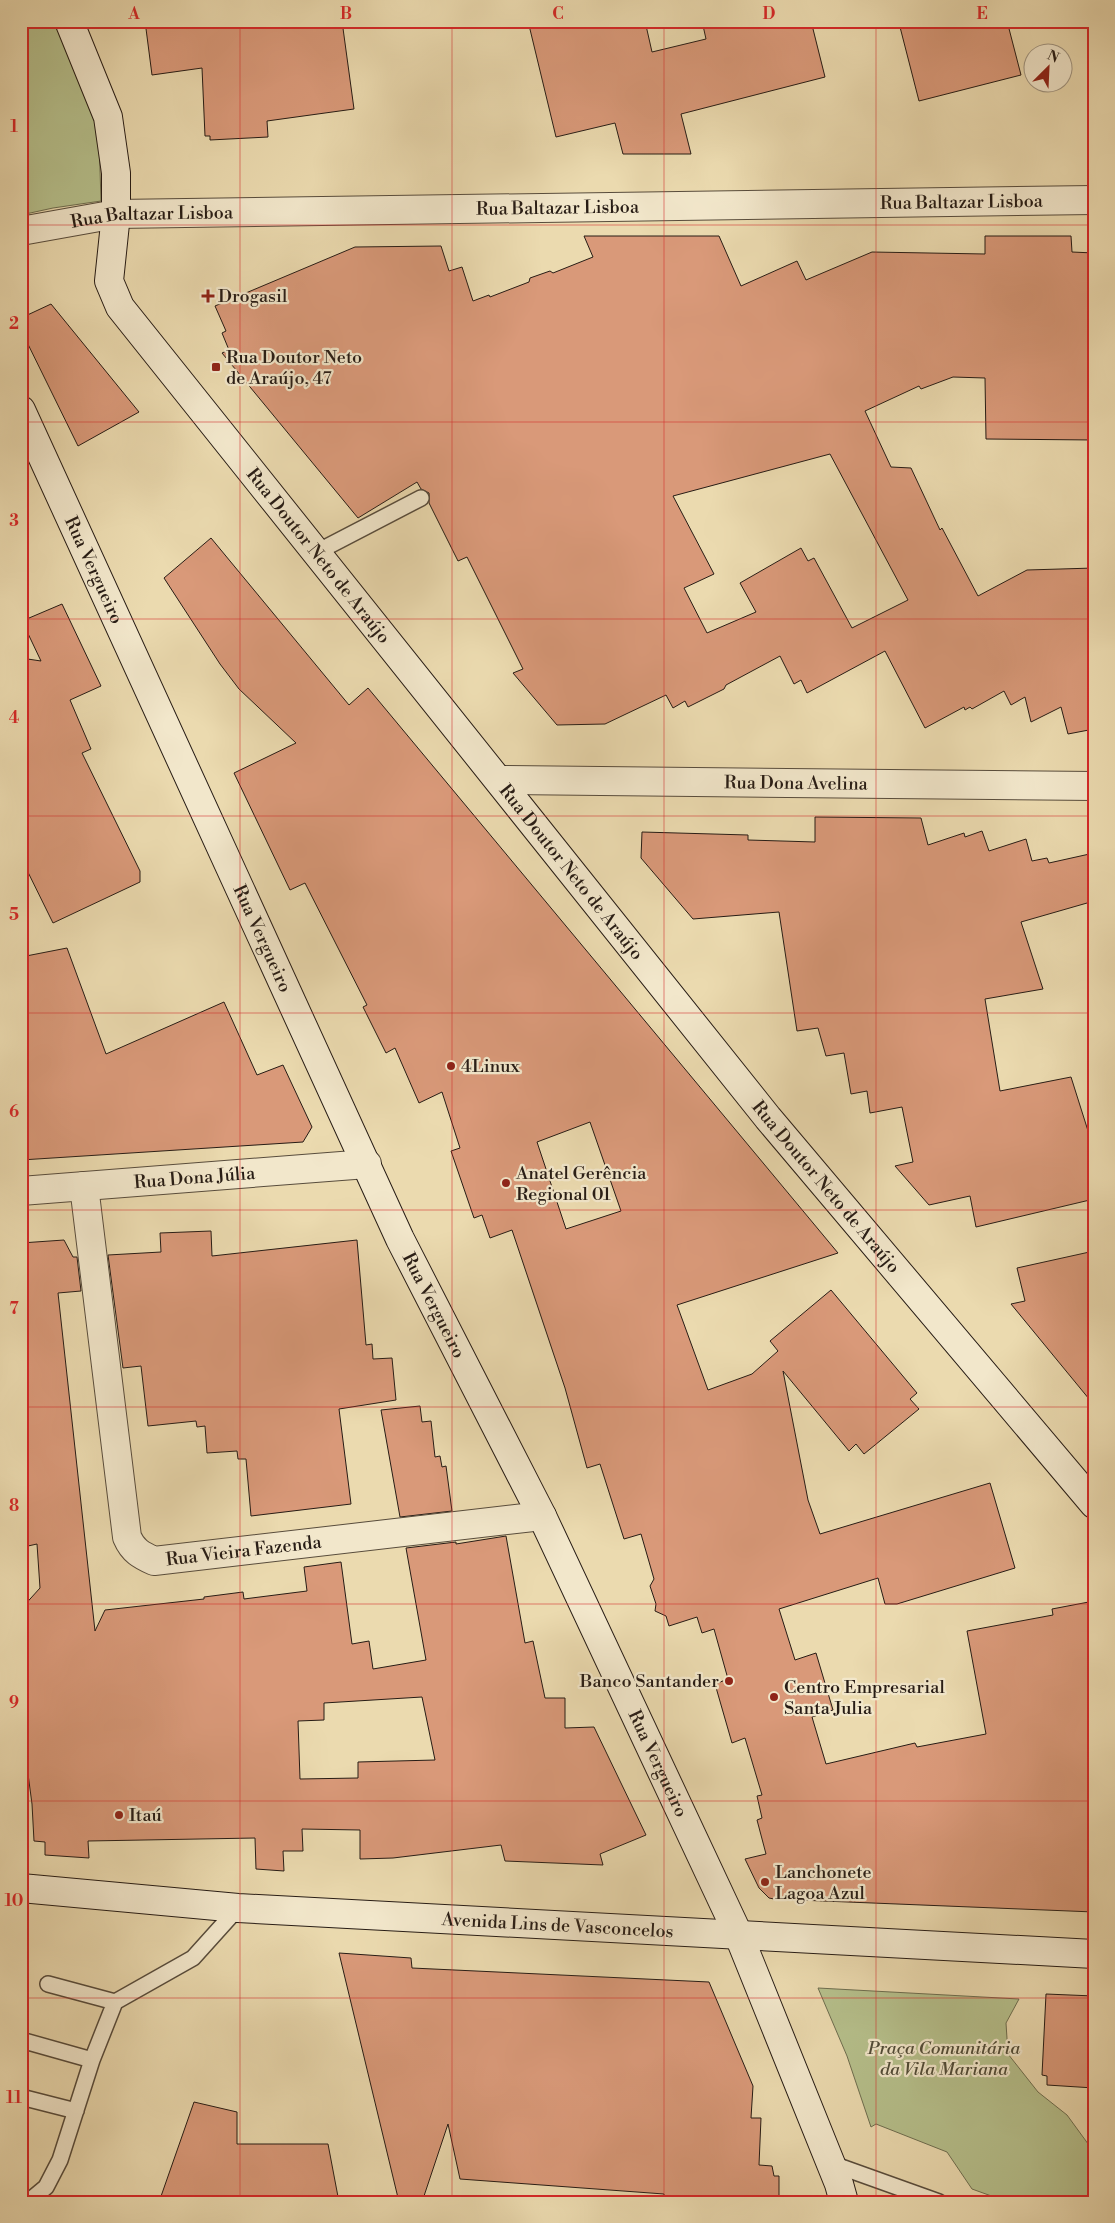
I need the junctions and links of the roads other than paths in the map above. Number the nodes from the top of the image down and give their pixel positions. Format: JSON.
{"nodes":[{"id":1,"x":69,"y":21,"type":"edge"},
{"id":2,"x":1094,"y":200,"type":"edge"},
{"id":3,"x":116,"y":214,"type":"junction"},
{"id":4,"x":21,"y":231,"type":"edge"},
{"id":5,"x":21,"y":410,"type":"edge"},
{"id":6,"x":422,"y":498,"type":"dead end"},
{"id":7,"x":317,"y":552,"type":"junction"},
{"id":8,"x":500,"y":780,"type":"junction"},
{"id":9,"x":1094,"y":786,"type":"edge"},
{"id":10,"x":367,"y":1164,"type":"junction"},
{"id":11,"x":84,"y":1186,"type":"junction"},
{"id":12,"x":21,"y":1192,"type":"edge"},
{"id":13,"x":1094,"y":1504,"type":"edge"},
{"id":14,"x":542,"y":1516,"type":"junction"},
{"id":15,"x":21,"y":1888,"type":"edge"},
{"id":16,"x":238,"y":1908,"type":"junction"},
{"id":17,"x":739,"y":1936,"type":"junction"},
{"id":18,"x":1094,"y":1954,"type":"edge"},
{"id":19,"x":48,"y":1984,"type":"dead end"},
{"id":20,"x":115,"y":2002,"type":"junction"},
{"id":21,"x":21,"y":2040,"type":"edge"},
{"id":22,"x":92,"y":2060,"type":"junction"},
{"id":23,"x":21,"y":2097,"type":"edge"},
{"id":24,"x":76,"y":2110,"type":"junction"},
{"id":25,"x":830,"y":2162,"type":"junction"},
{"id":26,"x":28,"y":2202,"type":"edge"},
{"id":27,"x":844,"y":2202,"type":"edge"},
{"id":28,"x":939,"y":2202,"type":"edge"}],
"edges":[{"from":1,"to":3,"type":"street","name":"Rua Doutor Neto de Araújo"},
{"from":2,"to":3,"type":"street","name":"Rua Baltazar Lisboa"},
{"from":3,"to":4,"type":"street","name":"Rua Baltazar Lisboa"},
{"from":3,"to":7,"type":"street","name":"Rua Doutor Neto de Araújo"},
{"from":5,"to":10,"type":"street","name":"Rua Vergueiro"},
{"from":6,"to":7,"type":"lane"},
{"from":7,"to":8,"type":"street","name":"Rua Doutor Neto de Araújo"},
{"from":8,"to":9,"type":"street","name":"Rua Dona Avelina"},
{"from":8,"to":13,"type":"street","name":"Rua Doutor Neto de Araújo"},
{"from":10,"to":11,"type":"street","name":"Rua Dona Júlia"},
{"from":10,"to":14,"type":"street","name":"Rua Vergueiro"},
{"from":11,"to":12,"type":"street","name":"Rua Dona Júlia"},
{"from":11,"to":14,"type":"street","name":"Rua Vieira Fazenda"},
{"from":14,"to":17,"type":"street","name":"Rua Vergueiro"},
{"from":15,"to":16,"type":"street","name":"Avenida Lins de Vasconcelos"},
{"from":16,"to":17,"type":"street","name":"Avenida Lins de Vasconcelos"},
{"from":16,"to":20,"type":"lane"},
{"from":17,"to":18,"type":"street","name":"Avenida Lins de Vasconcelos"},
{"from":17,"to":25,"type":"street","name":"Rua Vergueiro"},
{"from":19,"to":20,"type":"lane"},
{"from":20,"to":22,"type":"lane"},
{"from":21,"to":22,"type":"lane"},
{"from":22,"to":24,"type":"lane"},
{"from":23,"to":24,"type":"lane"},
{"from":24,"to":26,"type":"lane"},
{"from":25,"to":27,"type":"street","name":"Rua Vergueiro"},
{"from":25,"to":28,"type":"lane"}]}
